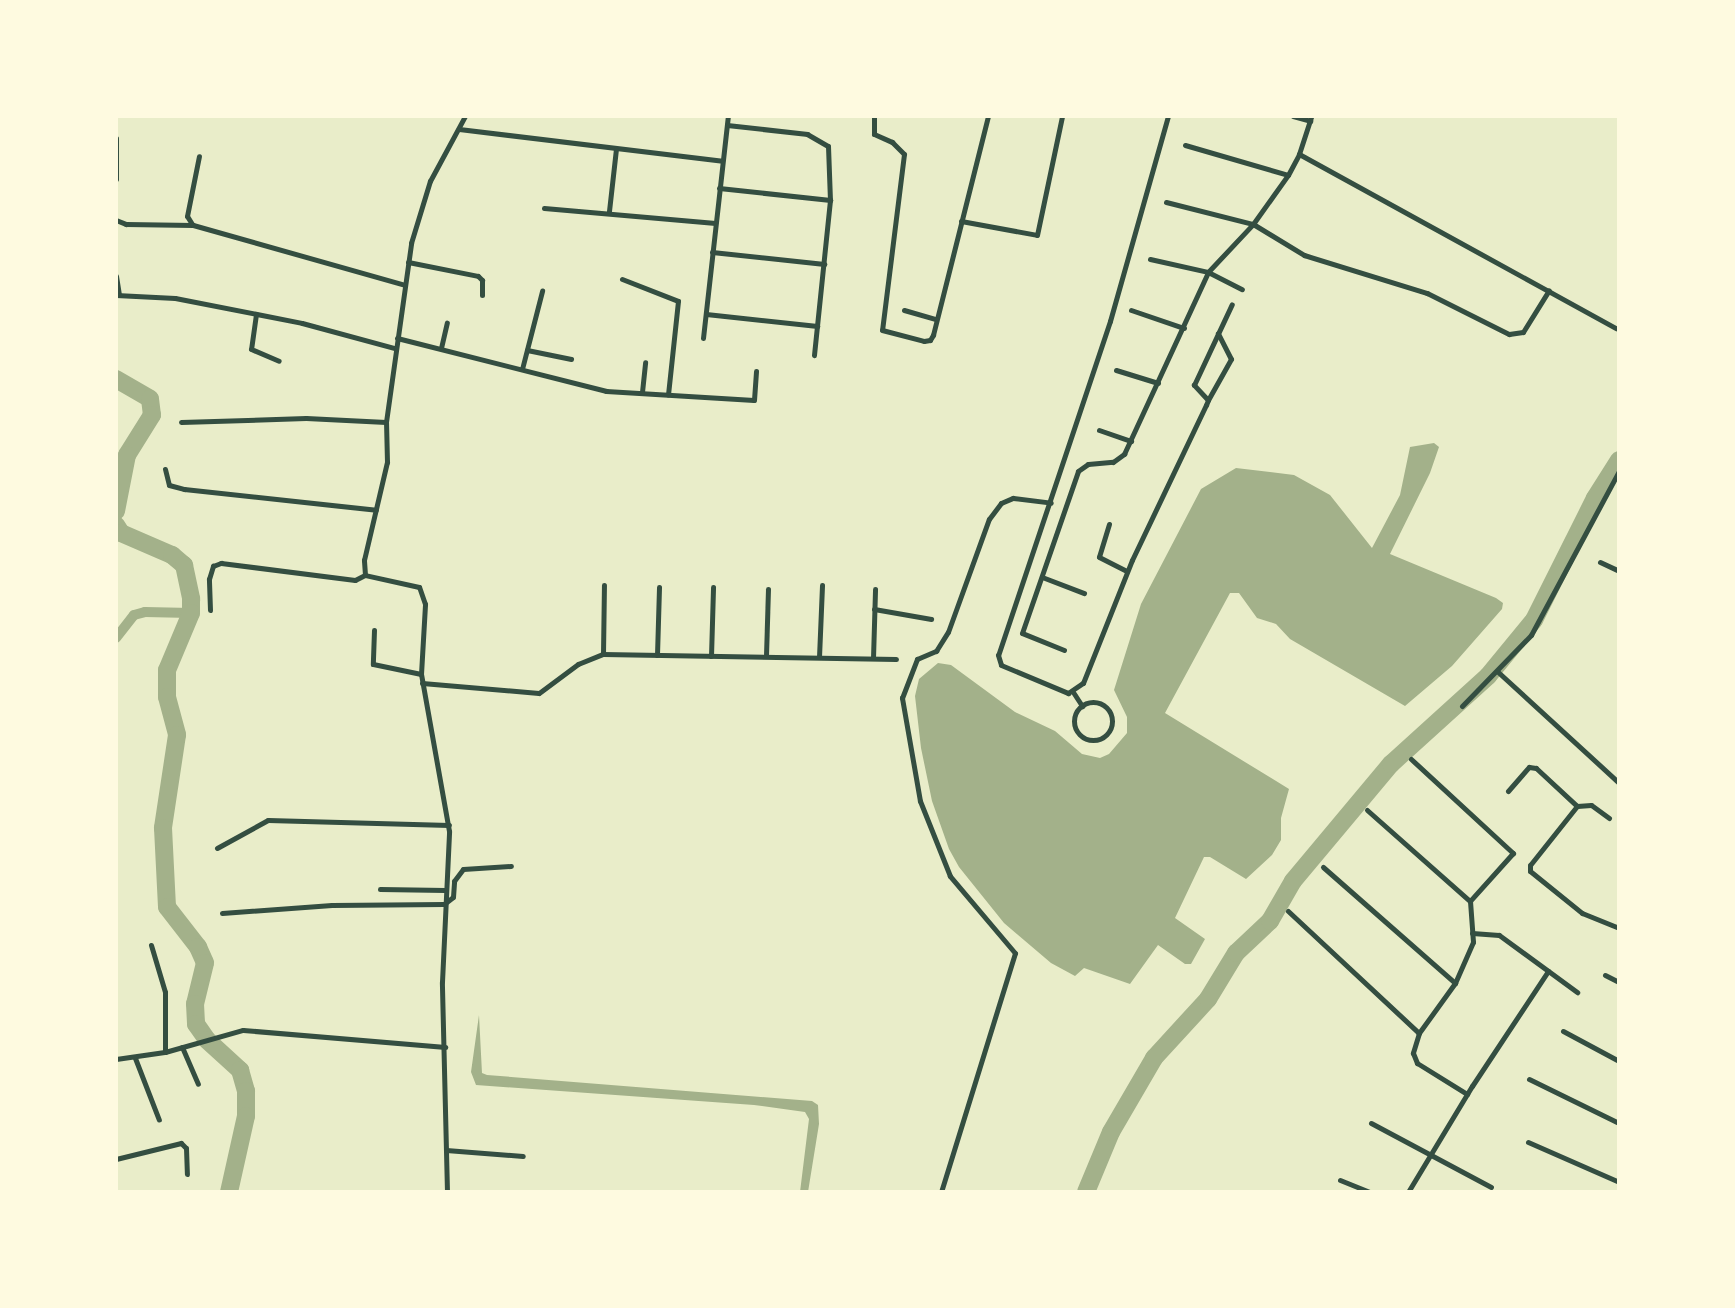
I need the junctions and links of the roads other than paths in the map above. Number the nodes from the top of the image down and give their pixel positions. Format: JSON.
{"nodes":[{"id":1,"x":465,"y":116,"type":"edge"},
{"id":2,"x":728,"y":116,"type":"edge"},
{"id":3,"x":874,"y":116,"type":"edge"},
{"id":4,"x":988,"y":116,"type":"edge"},
{"id":5,"x":1062,"y":116,"type":"edge"},
{"id":6,"x":1168,"y":116,"type":"edge"},
{"id":7,"x":1293,"y":116,"type":"edge"},
{"id":8,"x":1310,"y":118,"type":"edge"},
{"id":9,"x":727,"y":125,"type":"junction"},
{"id":10,"x":459,"y":129,"type":"junction"},
{"id":11,"x":116,"y":138,"type":"edge"},
{"id":12,"x":1185,"y":145,"type":"dead end"},
{"id":13,"x":616,"y":149,"type":"junction"},
{"id":14,"x":1299,"y":154,"type":"junction"},
{"id":15,"x":199,"y":156,"type":"dead end"},
{"id":16,"x":722,"y":161,"type":"junction"},
{"id":17,"x":1288,"y":175,"type":"junction"},
{"id":18,"x":116,"y":179,"type":"edge"},
{"id":19,"x":719,"y":188,"type":"junction"},
{"id":20,"x":830,"y":200,"type":"junction"},
{"id":21,"x":1166,"y":202,"type":"dead end"},
{"id":22,"x":544,"y":208,"type":"dead end"},
{"id":23,"x":609,"y":211,"type":"junction"},
{"id":24,"x":116,"y":220,"type":"edge"},
{"id":25,"x":961,"y":221,"type":"junction"},
{"id":26,"x":715,"y":223,"type":"junction"},
{"id":27,"x":1253,"y":224,"type":"junction"},
{"id":28,"x":193,"y":225,"type":"junction"},
{"id":29,"x":712,"y":252,"type":"junction"},
{"id":30,"x":1150,"y":259,"type":"dead end"},
{"id":31,"x":408,"y":262,"type":"junction"},
{"id":32,"x":824,"y":264,"type":"junction"},
{"id":33,"x":1208,"y":272,"type":"junction"},
{"id":34,"x":116,"y":276,"type":"edge"},
{"id":35,"x":622,"y":279,"type":"dead end"},
{"id":36,"x":405,"y":285,"type":"junction"},
{"id":37,"x":1242,"y":289,"type":"dead end"},
{"id":38,"x":1549,"y":290,"type":"junction"},
{"id":39,"x":542,"y":291,"type":"dead end"},
{"id":40,"x":118,"y":295,"type":"edge"},
{"id":41,"x":482,"y":295,"type":"dead end"},
{"id":42,"x":1232,"y":304,"type":"dead end"},
{"id":43,"x":904,"y":310,"type":"dead end"},
{"id":44,"x":1131,"y":310,"type":"dead end"},
{"id":45,"x":256,"y":314,"type":"junction"},
{"id":46,"x":706,"y":314,"type":"junction"},
{"id":47,"x":936,"y":319,"type":"junction"},
{"id":48,"x":447,"y":323,"type":"dead end"},
{"id":49,"x":817,"y":326,"type":"junction"},
{"id":50,"x":1184,"y":328,"type":"junction"},
{"id":51,"x":1616,"y":328,"type":"dead end"},
{"id":52,"x":1218,"y":332,"type":"junction"},
{"id":53,"x":397,"y":338,"type":"junction"},
{"id":54,"x":703,"y":338,"type":"dead end"},
{"id":55,"x":394,"y":348,"type":"junction"},
{"id":56,"x":441,"y":348,"type":"junction"},
{"id":57,"x":527,"y":350,"type":"junction"},
{"id":58,"x":814,"y":355,"type":"dead end"},
{"id":59,"x":571,"y":359,"type":"dead end"},
{"id":60,"x":279,"y":361,"type":"dead end"},
{"id":61,"x":645,"y":362,"type":"dead end"},
{"id":62,"x":522,"y":369,"type":"junction"},
{"id":63,"x":1116,"y":370,"type":"dead end"},
{"id":64,"x":756,"y":371,"type":"dead end"},
{"id":65,"x":1158,"y":383,"type":"junction"},
{"id":66,"x":642,"y":393,"type":"junction"},
{"id":67,"x":668,"y":394,"type":"junction"},
{"id":68,"x":1208,"y":400,"type":"junction"},
{"id":69,"x":181,"y":422,"type":"dead end"},
{"id":70,"x":386,"y":422,"type":"junction"},
{"id":71,"x":1099,"y":430,"type":"dead end"},
{"id":72,"x":1131,"y":441,"type":"junction"},
{"id":73,"x":165,"y":469,"type":"dead end"},
{"id":74,"x":1619,"y":471,"type":"edge"},
{"id":75,"x":1051,"y":503,"type":"junction"},
{"id":76,"x":376,"y":510,"type":"junction"},
{"id":77,"x":1109,"y":524,"type":"dead end"},
{"id":78,"x":1600,"y":562,"type":"dead end"},
{"id":79,"x":1127,"y":571,"type":"junction"},
{"id":80,"x":1619,"y":571,"type":"edge"},
{"id":81,"x":365,"y":575,"type":"junction"},
{"id":82,"x":1042,"y":577,"type":"junction"},
{"id":83,"x":604,"y":585,"type":"dead end"},
{"id":84,"x":822,"y":585,"type":"dead end"},
{"id":85,"x":659,"y":587,"type":"dead end"},
{"id":86,"x":713,"y":587,"type":"dead end"},
{"id":87,"x":768,"y":589,"type":"dead end"},
{"id":88,"x":875,"y":589,"type":"dead end"},
{"id":89,"x":1084,"y":593,"type":"dead end"},
{"id":90,"x":874,"y":609,"type":"junction"},
{"id":91,"x":210,"y":610,"type":"dead end"},
{"id":92,"x":931,"y":619,"type":"dead end"},
{"id":93,"x":374,"y":630,"type":"dead end"},
{"id":94,"x":1064,"y":650,"type":"dead end"},
{"id":95,"x":603,"y":654,"type":"junction"},
{"id":96,"x":657,"y":655,"type":"junction"},
{"id":97,"x":711,"y":656,"type":"junction"},
{"id":98,"x":766,"y":656,"type":"junction"},
{"id":99,"x":819,"y":657,"type":"junction"},
{"id":100,"x":873,"y":658,"type":"junction"},
{"id":101,"x":896,"y":659,"type":"dead end"},
{"id":102,"x":1498,"y":672,"type":"junction"},
{"id":103,"x":421,"y":674,"type":"junction"},
{"id":104,"x":422,"y":683,"type":"junction"},
{"id":105,"x":1073,"y":692,"type":"junction"},
{"id":106,"x":1082,"y":706,"type":"junction"},
{"id":107,"x":1462,"y":706,"type":"dead end"},
{"id":108,"x":1411,"y":759,"type":"dead end"},
{"id":109,"x":1619,"y":783,"type":"edge"},
{"id":110,"x":1508,"y":791,"type":"dead end"},
{"id":111,"x":1577,"y":806,"type":"junction"},
{"id":112,"x":1367,"y":810,"type":"dead end"},
{"id":113,"x":1609,"y":818,"type":"dead end"},
{"id":114,"x":449,"y":825,"type":"junction"},
{"id":115,"x":217,"y":848,"type":"dead end"},
{"id":116,"x":511,"y":866,"type":"dead end"},
{"id":117,"x":1323,"y":867,"type":"dead end"},
{"id":118,"x":380,"y":889,"type":"dead end"},
{"id":119,"x":445,"y":890,"type":"junction"},
{"id":120,"x":1470,"y":901,"type":"junction"},
{"id":121,"x":444,"y":904,"type":"junction"},
{"id":122,"x":1288,"y":911,"type":"dead end"},
{"id":123,"x":222,"y":913,"type":"dead end"},
{"id":124,"x":1619,"y":928,"type":"edge"},
{"id":125,"x":1472,"y":933,"type":"junction"},
{"id":126,"x":151,"y":945,"type":"dead end"},
{"id":127,"x":1548,"y":971,"type":"junction"},
{"id":128,"x":1605,"y":975,"type":"dead end"},
{"id":129,"x":1619,"y":982,"type":"edge"},
{"id":130,"x":1455,"y":983,"type":"junction"},
{"id":131,"x":1577,"y":992,"type":"dead end"},
{"id":132,"x":1563,"y":1031,"type":"dead end"},
{"id":133,"x":1419,"y":1033,"type":"junction"},
{"id":134,"x":182,"y":1047,"type":"junction"},
{"id":135,"x":445,"y":1047,"type":"junction"},
{"id":136,"x":165,"y":1052,"type":"junction"},
{"id":137,"x":135,"y":1057,"type":"junction"},
{"id":138,"x":116,"y":1059,"type":"edge"},
{"id":139,"x":1619,"y":1061,"type":"edge"},
{"id":140,"x":1529,"y":1079,"type":"dead end"},
{"id":141,"x":198,"y":1084,"type":"dead end"},
{"id":142,"x":1467,"y":1094,"type":"junction"},
{"id":143,"x":159,"y":1120,"type":"dead end"},
{"id":144,"x":1371,"y":1123,"type":"dead end"},
{"id":145,"x":1619,"y":1123,"type":"edge"},
{"id":146,"x":1528,"y":1142,"type":"dead end"},
{"id":147,"x":446,"y":1150,"type":"junction"},
{"id":148,"x":1430,"y":1155,"type":"junction"},
{"id":149,"x":523,"y":1156,"type":"dead end"},
{"id":150,"x":116,"y":1159,"type":"edge"},
{"id":151,"x":187,"y":1174,"type":"dead end"},
{"id":152,"x":1340,"y":1180,"type":"dead end"},
{"id":153,"x":1619,"y":1182,"type":"edge"},
{"id":154,"x":1491,"y":1187,"type":"dead end"},
{"id":155,"x":447,"y":1192,"type":"edge"},
{"id":156,"x":941,"y":1192,"type":"edge"},
{"id":157,"x":1370,"y":1192,"type":"edge"},
{"id":158,"x":1408,"y":1192,"type":"edge"}],
"edges":[{"from":1,"to":10,"type":"street"},
{"from":2,"to":9,"type":"street"},
{"from":3,"to":47,"type":"street"},
{"from":4,"to":25,"type":"street"},
{"from":5,"to":25,"type":"street"},
{"from":6,"to":75,"type":"street"},
{"from":7,"to":8,"type":"street"},
{"from":8,"to":14,"type":"street"},
{"from":9,"to":16,"type":"street"},
{"from":9,"to":20,"type":"street"},
{"from":10,"to":13,"type":"street"},
{"from":10,"to":31,"type":"street"},
{"from":11,"to":18,"type":"street"},
{"from":12,"to":17,"type":"street"},
{"from":13,"to":16,"type":"street"},
{"from":13,"to":23,"type":"street"},
{"from":14,"to":17,"type":"street"},
{"from":14,"to":38,"type":"street"},
{"from":15,"to":28,"type":"street"},
{"from":16,"to":19,"type":"street"},
{"from":17,"to":27,"type":"street"},
{"from":19,"to":20,"type":"street"},
{"from":19,"to":26,"type":"street"},
{"from":20,"to":32,"type":"street"},
{"from":21,"to":27,"type":"street"},
{"from":22,"to":23,"type":"street"},
{"from":23,"to":26,"type":"street"},
{"from":24,"to":28,"type":"street"},
{"from":25,"to":47,"type":"street"},
{"from":26,"to":29,"type":"street"},
{"from":27,"to":33,"type":"street"},
{"from":27,"to":38,"type":"street"},
{"from":28,"to":36,"type":"street"},
{"from":29,"to":32,"type":"street"},
{"from":29,"to":46,"type":"street"},
{"from":30,"to":33,"type":"street"},
{"from":31,"to":36,"type":"street"},
{"from":31,"to":41,"type":"street"},
{"from":32,"to":49,"type":"street"},
{"from":33,"to":37,"type":"street"},
{"from":33,"to":50,"type":"street"},
{"from":34,"to":40,"type":"street"},
{"from":35,"to":67,"type":"street"},
{"from":36,"to":53,"type":"street"},
{"from":38,"to":51,"type":"street"},
{"from":39,"to":57,"type":"street"},
{"from":40,"to":45,"type":"street"},
{"from":42,"to":52,"type":"street"},
{"from":43,"to":47,"type":"street"},
{"from":44,"to":50,"type":"street"},
{"from":45,"to":55,"type":"street"},
{"from":45,"to":60,"type":"street"},
{"from":46,"to":49,"type":"street"},
{"from":46,"to":54,"type":"street"},
{"from":48,"to":56,"type":"street"},
{"from":49,"to":58,"type":"street"},
{"from":50,"to":65,"type":"street"},
{"from":52,"to":68,"type":"street"},
{"from":52,"to":68,"type":"street"},
{"from":53,"to":55,"type":"street"},
{"from":53,"to":56,"type":"street"},
{"from":55,"to":70,"type":"street"},
{"from":56,"to":62,"type":"street"},
{"from":57,"to":59,"type":"street"},
{"from":57,"to":62,"type":"street"},
{"from":61,"to":66,"type":"street"},
{"from":62,"to":66,"type":"street"},
{"from":63,"to":65,"type":"street"},
{"from":64,"to":67,"type":"street"},
{"from":65,"to":72,"type":"street"},
{"from":66,"to":67,"type":"street"},
{"from":68,"to":79,"type":"street"},
{"from":69,"to":70,"type":"street"},
{"from":70,"to":76,"type":"street"},
{"from":71,"to":72,"type":"street"},
{"from":72,"to":82,"type":"street"},
{"from":73,"to":76,"type":"street"},
{"from":74,"to":102,"type":"street"},
{"from":75,"to":105,"type":"street"},
{"from":75,"to":156,"type":"street"},
{"from":76,"to":81,"type":"street"},
{"from":77,"to":79,"type":"street"},
{"from":78,"to":80,"type":"street"},
{"from":79,"to":105,"type":"street"},
{"from":81,"to":91,"type":"street"},
{"from":81,"to":103,"type":"street"},
{"from":82,"to":89,"type":"street"},
{"from":82,"to":94,"type":"street"},
{"from":83,"to":95,"type":"street"},
{"from":84,"to":99,"type":"street"},
{"from":85,"to":96,"type":"street"},
{"from":86,"to":97,"type":"street"},
{"from":87,"to":98,"type":"street"},
{"from":88,"to":90,"type":"street"},
{"from":90,"to":92,"type":"street"},
{"from":90,"to":100,"type":"street"},
{"from":93,"to":103,"type":"street"},
{"from":95,"to":96,"type":"street"},
{"from":95,"to":104,"type":"street"},
{"from":96,"to":97,"type":"street"},
{"from":97,"to":98,"type":"street"},
{"from":98,"to":99,"type":"street"},
{"from":99,"to":100,"type":"street"},
{"from":100,"to":101,"type":"street"},
{"from":102,"to":107,"type":"street"},
{"from":102,"to":109,"type":"street"},
{"from":103,"to":104,"type":"street"},
{"from":104,"to":114,"type":"street"},
{"from":105,"to":106,"type":"street"},
{"from":106,"to":106,"type":"street"},
{"from":108,"to":120,"type":"street"},
{"from":110,"to":111,"type":"street"},
{"from":111,"to":113,"type":"street"},
{"from":111,"to":124,"type":"street"},
{"from":112,"to":120,"type":"street"},
{"from":114,"to":115,"type":"street"},
{"from":114,"to":119,"type":"street"},
{"from":116,"to":121,"type":"street"},
{"from":117,"to":130,"type":"street"},
{"from":118,"to":119,"type":"street"},
{"from":119,"to":121,"type":"street"},
{"from":120,"to":125,"type":"street"},
{"from":121,"to":123,"type":"street"},
{"from":121,"to":135,"type":"street"},
{"from":122,"to":133,"type":"street"},
{"from":125,"to":127,"type":"street"},
{"from":125,"to":130,"type":"street"},
{"from":126,"to":136,"type":"street"},
{"from":127,"to":131,"type":"street"},
{"from":127,"to":142,"type":"street"},
{"from":128,"to":129,"type":"street"},
{"from":130,"to":133,"type":"street"},
{"from":132,"to":139,"type":"street"},
{"from":133,"to":142,"type":"street"},
{"from":134,"to":135,"type":"street"},
{"from":134,"to":136,"type":"street"},
{"from":134,"to":141,"type":"street"},
{"from":135,"to":147,"type":"street"},
{"from":136,"to":137,"type":"street"},
{"from":137,"to":138,"type":"street"},
{"from":137,"to":143,"type":"street"},
{"from":140,"to":145,"type":"street"},
{"from":142,"to":148,"type":"street"},
{"from":144,"to":148,"type":"street"},
{"from":146,"to":153,"type":"street"},
{"from":147,"to":149,"type":"street"},
{"from":147,"to":155,"type":"street"},
{"from":148,"to":154,"type":"street"},
{"from":148,"to":158,"type":"street"},
{"from":150,"to":151,"type":"street"},
{"from":152,"to":157,"type":"street"}]}
